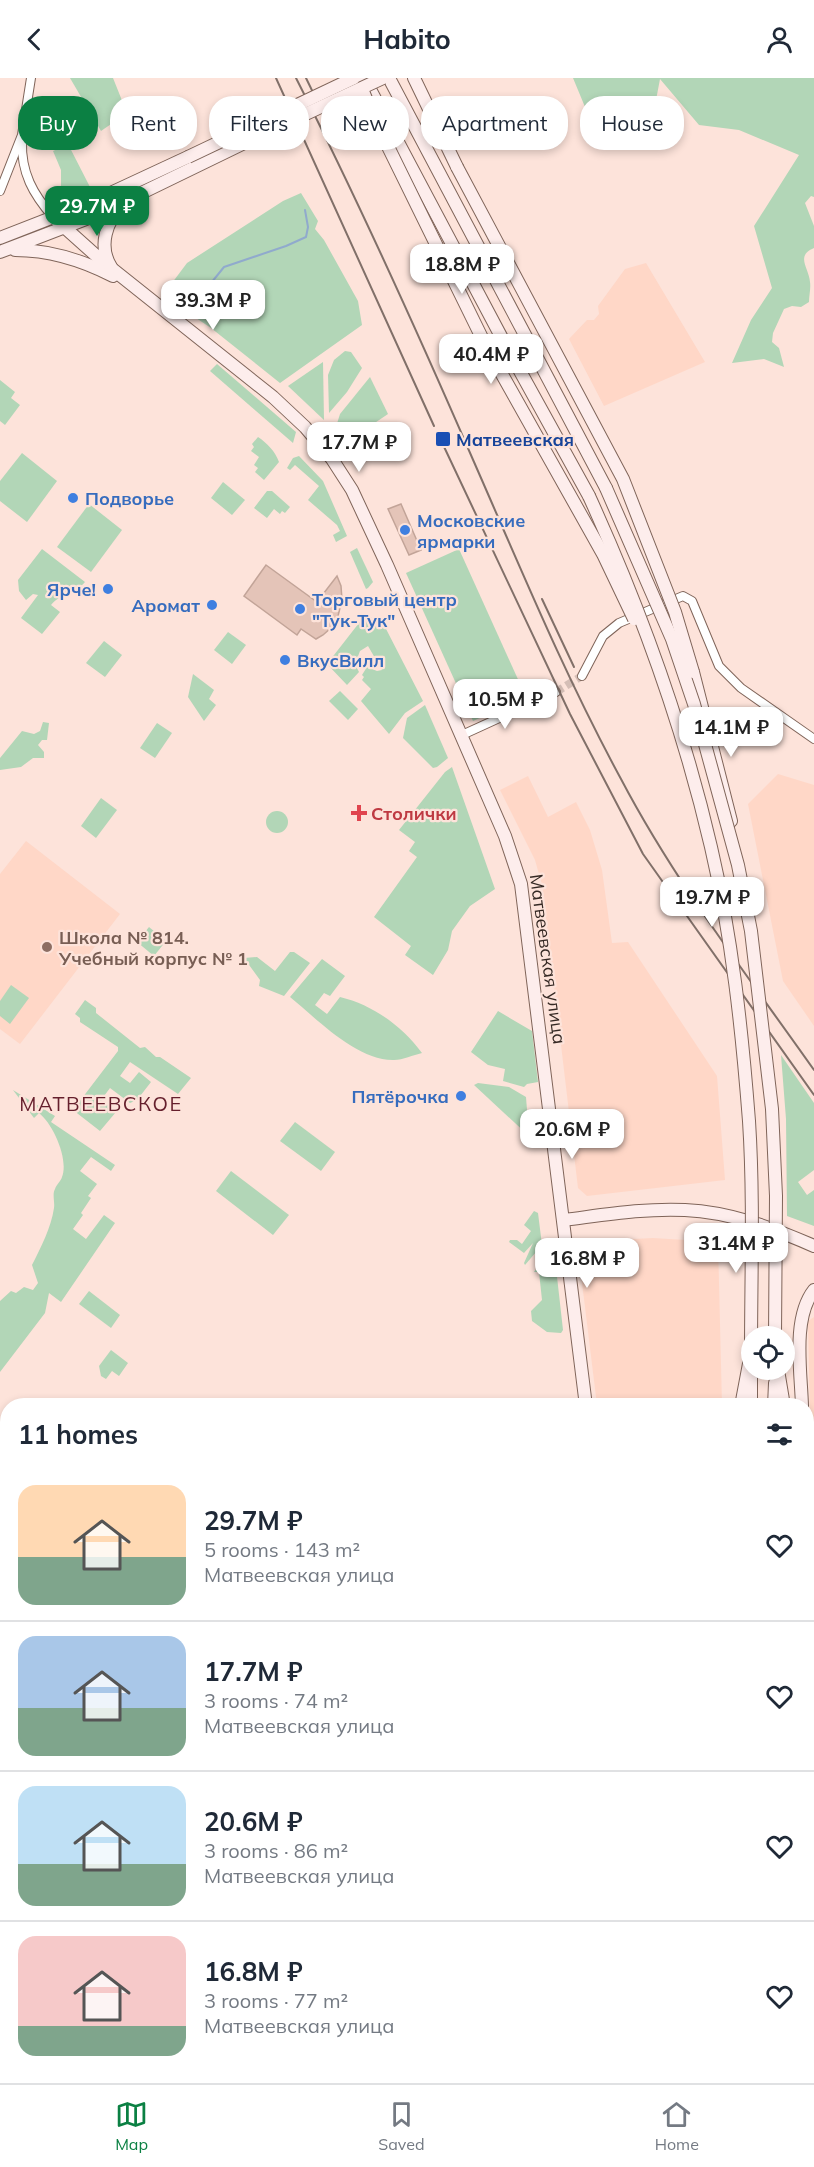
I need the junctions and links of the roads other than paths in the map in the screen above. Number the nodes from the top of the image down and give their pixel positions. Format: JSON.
{"nodes":[{"id":1,"x":31,"y":78,"type":"edge"},
{"id":2,"x":383,"y":78,"type":"edge"},
{"id":3,"x":389,"y":78,"type":"edge"},
{"id":4,"x":414,"y":78,"type":"edge"},
{"id":5,"x":359,"y":81,"type":"edge"},
{"id":6,"x":28,"y":96,"type":"edge"},
{"id":7,"x":18,"y":145,"type":"edge"},
{"id":8,"x":23,"y":150,"type":"edge"},
{"id":9,"x":0,"y":191,"type":"edge"},
{"id":10,"x":132,"y":198,"type":"junction"},
{"id":11,"x":54,"y":217,"type":"junction"},
{"id":12,"x":64,"y":227,"type":"junction"},
{"id":13,"x":2,"y":247,"type":"edge"},
{"id":14,"x":111,"y":268,"type":"junction"},
{"id":15,"x":134,"y":287,"type":"junction"},
{"id":16,"x":656,"y":663,"type":"junction"},
{"id":17,"x":582,"y":676,"type":"tunnel mouth"},
{"id":18,"x":556,"y":692,"type":"tunnel mouth"},
{"id":19,"x":462,"y":735,"type":"junction"},
{"id":20,"x":814,"y":739,"type":"edge"},
{"id":21,"x":736,"y":852,"type":"junction"},
{"id":22,"x":564,"y":1220,"type":"junction"},
{"id":23,"x":814,"y":1246,"type":"edge"},
{"id":24,"x":814,"y":1290,"type":"edge"},
{"id":25,"x":751,"y":1326,"type":"edge"},
{"id":26,"x":776,"y":1326,"type":"edge"},
{"id":27,"x":746,"y":1380,"type":"edge"},
{"id":28,"x":752,"y":1380,"type":"edge"},
{"id":29,"x":776,"y":1380,"type":"edge"},
{"id":30,"x":779,"y":1380,"type":"edge"},
{"id":31,"x":585,"y":1398,"type":"edge"},
{"id":32,"x":743,"y":1398,"type":"edge"},
{"id":33,"x":752,"y":1398,"type":"edge"},
{"id":34,"x":775,"y":1398,"type":"edge"},
{"id":35,"x":782,"y":1398,"type":"edge"},
{"id":36,"x":802,"y":1398,"type":"edge"}],
"edges":[{"from":1,"to":6,"type":"street"},
{"from":2,"to":5,"type":"main road","bridge":true},
{"from":3,"to":21,"type":"main road","bridge":true},
{"from":4,"to":21,"type":"main road","bridge":true},
{"from":5,"to":10,"type":"main road","bridge":true},
{"from":5,"to":11,"type":"main road","bridge":true},
{"from":5,"to":16,"type":"main road","bridge":true},
{"from":5,"to":16,"type":"main road","bridge":true},
{"from":7,"to":9,"type":"street"},
{"from":8,"to":11,"type":"street"},
{"from":10,"to":12,"type":"main road"},
{"from":10,"to":14,"type":"main road"},
{"from":11,"to":12,"type":"main road"},
{"from":11,"to":13,"type":"main road"},
{"from":12,"to":13,"type":"main road"},
{"from":12,"to":14,"type":"main road"},
{"from":13,"to":15,"type":"main road"},
{"from":14,"to":15,"type":"main road"},
{"from":15,"to":19,"type":"main road","name":"Матвеевская улица"},
{"from":16,"to":25,"type":"main road","bridge":true},
{"from":17,"to":20,"type":"street"},
{"from":18,"to":19,"type":"street"},
{"from":19,"to":22,"type":"main road","name":"Матвеевская улица"},
{"from":21,"to":26,"type":"main road","bridge":true},
{"from":22,"to":23,"type":"main road"},
{"from":22,"to":31,"type":"main road","name":"Матвеевская улица"},
{"from":24,"to":36,"type":"main road"},
{"from":27,"to":32,"type":"main road"},
{"from":28,"to":33,"type":"main road"},
{"from":29,"to":34,"type":"main road"},
{"from":30,"to":35,"type":"main road"}]}
